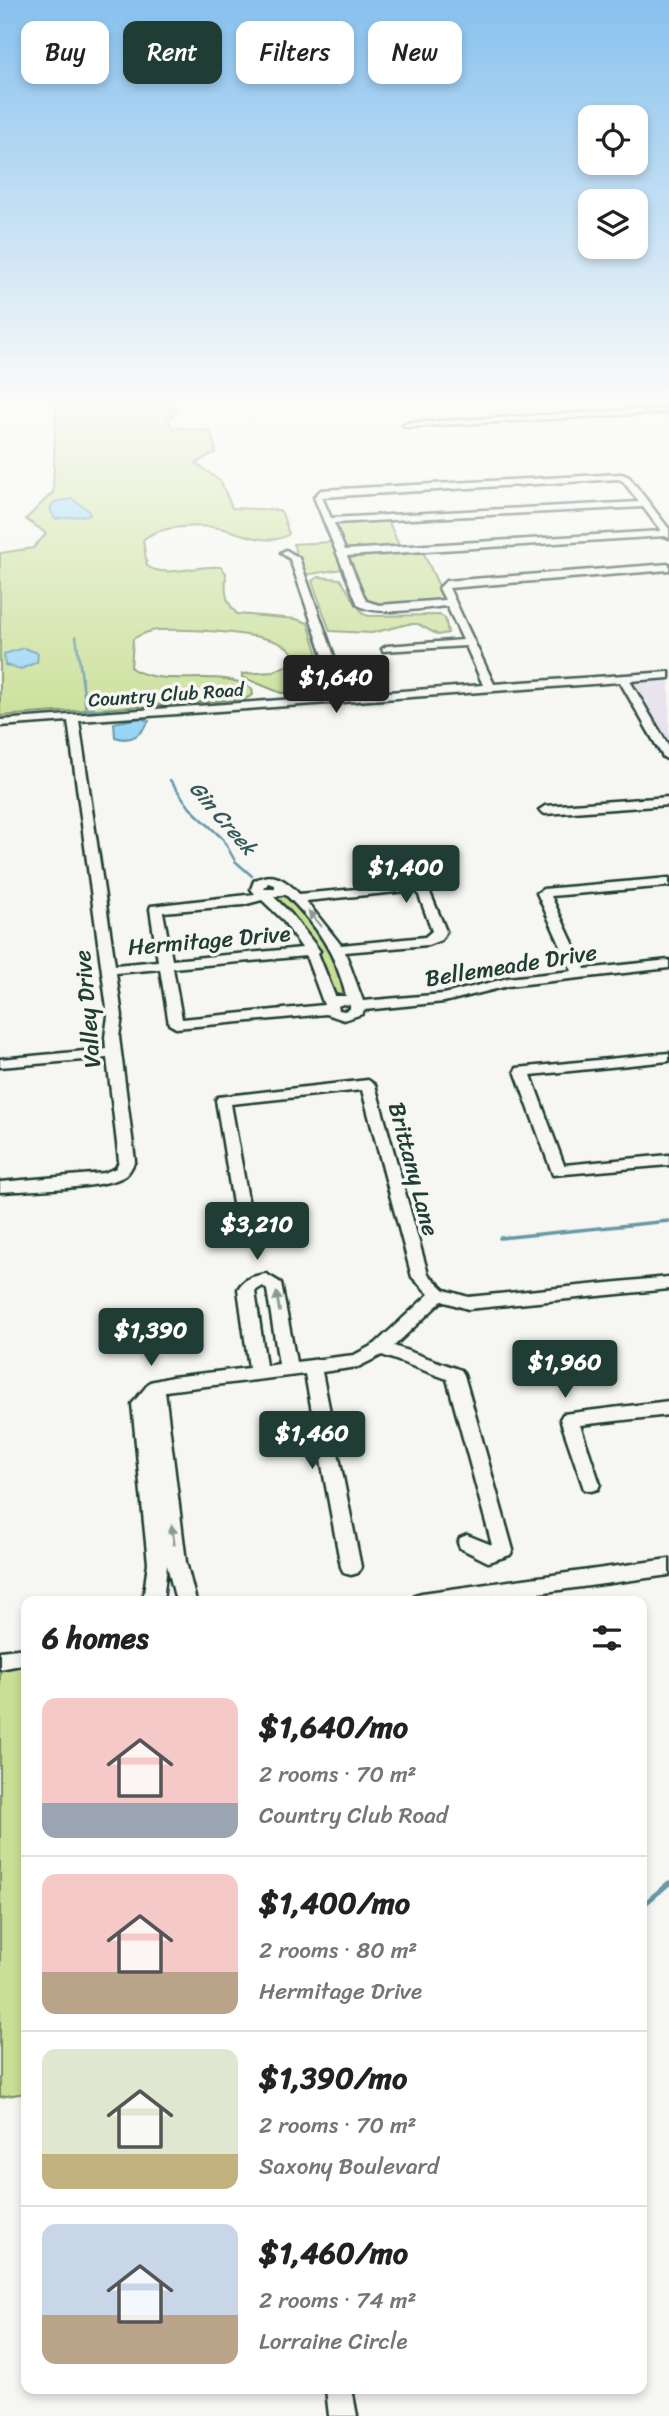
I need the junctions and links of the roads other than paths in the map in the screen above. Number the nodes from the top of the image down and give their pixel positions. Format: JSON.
{"nodes":[{"id":1,"x":326,"y":516,"type":"edge"},
{"id":2,"x":426,"y":516,"type":"edge"},
{"id":3,"x":654,"y":516,"type":"edge"},
{"id":4,"x":328,"y":521,"type":"junction"},
{"id":5,"x":668,"y":534,"type":"edge"},
{"id":6,"x":286,"y":553,"type":"dead end"},
{"id":7,"x":342,"y":553,"type":"junction"},
{"id":8,"x":669,"y":567,"type":"edge"},
{"id":9,"x":451,"y":603,"type":"junction"},
{"id":10,"x":469,"y":643,"type":"junction"},
{"id":11,"x":387,"y":649,"type":"dead end"},
{"id":12,"x":669,"y":675,"type":"edge"},
{"id":13,"x":623,"y":678,"type":"junction"},
{"id":14,"x":490,"y":688,"type":"junction"},
{"id":15,"x":344,"y":699,"type":"junction"},
{"id":16,"x":73,"y":718,"type":"junction"},
{"id":17,"x":0,"y":723,"type":"edge"},
{"id":18,"x":669,"y":757,"type":"edge"},
{"id":19,"x":669,"y":800,"type":"edge"},
{"id":20,"x":545,"y":810,"type":"dead end"},
{"id":21,"x":669,"y":882,"type":"edge"},
{"id":22,"x":261,"y":893,"type":"junction"},
{"id":23,"x":296,"y":898,"type":"junction"},
{"id":24,"x":338,"y":949,"type":"junction"},
{"id":25,"x":313,"y":951,"type":"junction"},
{"id":26,"x":669,"y":964,"type":"edge"},
{"id":27,"x":166,"y":965,"type":"junction"},
{"id":28,"x":108,"y":970,"type":"junction"},
{"id":29,"x":580,"y":974,"type":"junction"},
{"id":30,"x":356,"y":1003,"type":"junction"},
{"id":31,"x":330,"y":1006,"type":"junction"},
{"id":32,"x":114,"y":1053,"type":"junction"},
{"id":33,"x":669,"y":1057,"type":"edge"},
{"id":34,"x":0,"y":1063,"type":"edge"},
{"id":35,"x":669,"y":1160,"type":"edge"},
{"id":36,"x":0,"y":1187,"type":"edge"},
{"id":37,"x":244,"y":1222,"type":"dead end"},
{"id":38,"x":669,"y":1283,"type":"edge"},
{"id":39,"x":439,"y":1294,"type":"junction"},
{"id":40,"x":382,"y":1348,"type":"junction"},
{"id":41,"x":313,"y":1368,"type":"junction"},
{"id":42,"x":289,"y":1370,"type":"junction"},
{"id":43,"x":258,"y":1373,"type":"junction"},
{"id":44,"x":156,"y":1387,"type":"junction"},
{"id":45,"x":669,"y":1408,"type":"edge"},
{"id":46,"x":591,"y":1484,"type":"dead end"},
{"id":47,"x":467,"y":1543,"type":"dead end"},
{"id":48,"x":351,"y":1567,"type":"dead end"},
{"id":49,"x":669,"y":1567,"type":"edge"},
{"id":50,"x":154,"y":1596,"type":"edge"},
{"id":51,"x":185,"y":1596,"type":"edge"},
{"id":52,"x":458,"y":1596,"type":"edge"},
{"id":53,"x":21,"y":1658,"type":"edge"},
{"id":54,"x":0,"y":1660,"type":"edge"},
{"id":55,"x":340,"y":2394,"type":"edge"},
{"id":56,"x":343,"y":2416,"type":"edge"}],
"edges":[{"from":1,"to":4,"type":"street"},
{"from":2,"to":4,"type":"street"},
{"from":3,"to":5,"type":"street"},
{"from":4,"to":7,"type":"street"},
{"from":5,"to":7,"type":"street"},
{"from":6,"to":15,"type":"street"},
{"from":7,"to":9,"type":"street"},
{"from":8,"to":9,"type":"street"},
{"from":9,"to":10,"type":"street"},
{"from":10,"to":11,"type":"street"},
{"from":10,"to":14,"type":"street"},
{"from":12,"to":13,"type":"street","name":"Country Club Road"},
{"from":13,"to":14,"type":"street","name":"Country Club Road"},
{"from":13,"to":18,"type":"street"},
{"from":14,"to":15,"type":"street","name":"Country Club Road"},
{"from":15,"to":16,"type":"street","name":"Country Club Road"},
{"from":16,"to":17,"type":"street","name":"Country Club Road"},
{"from":16,"to":28,"type":"street","name":"Valley Drive"},
{"from":19,"to":20,"type":"street"},
{"from":21,"to":29,"type":"street"},
{"from":22,"to":23,"type":"street"},
{"from":22,"to":25,"type":"street"},
{"from":22,"to":27,"type":"street"},
{"from":24,"to":23,"type":"street","one_way":true},
{"from":23,"to":24,"type":"street","name":"Hermitage Drive"},
{"from":24,"to":30,"type":"street"},
{"from":25,"to":27,"type":"street","name":"Hermitage Drive"},
{"from":25,"to":31,"type":"street"},
{"from":26,"to":29,"type":"street","name":"Bellemeade Drive"},
{"from":27,"to":28,"type":"street","name":"Hermitage Drive"},
{"from":27,"to":31,"type":"street"},
{"from":28,"to":32,"type":"street","name":"Valley Drive"},
{"from":29,"to":30,"type":"street","name":"Bellemeade Drive"},
{"from":30,"to":31,"type":"street","name":"Bellemeade Drive"},
{"from":32,"to":34,"type":"street"},
{"from":32,"to":36,"type":"street","name":"Valley Drive"},
{"from":33,"to":35,"type":"street"},
{"from":37,"to":39,"type":"street","name":"Brittany Lane"},
{"from":38,"to":39,"type":"street"},
{"from":39,"to":40,"type":"street"},
{"from":40,"to":41,"type":"street"},
{"from":40,"to":47,"type":"street"},
{"from":41,"to":42,"type":"street"},
{"from":41,"to":48,"type":"street"},
{"from":42,"to":43,"type":"street"},
{"from":42,"to":43,"type":"street","one_way":true},
{"from":43,"to":44,"type":"street"},
{"from":44,"to":50,"type":"street"},
{"from":51,"to":44,"type":"street","one_way":true},
{"from":45,"to":46,"type":"street"},
{"from":49,"to":52,"type":"street"},
{"from":53,"to":54,"type":"street"},
{"from":55,"to":56,"type":"street"}]}
